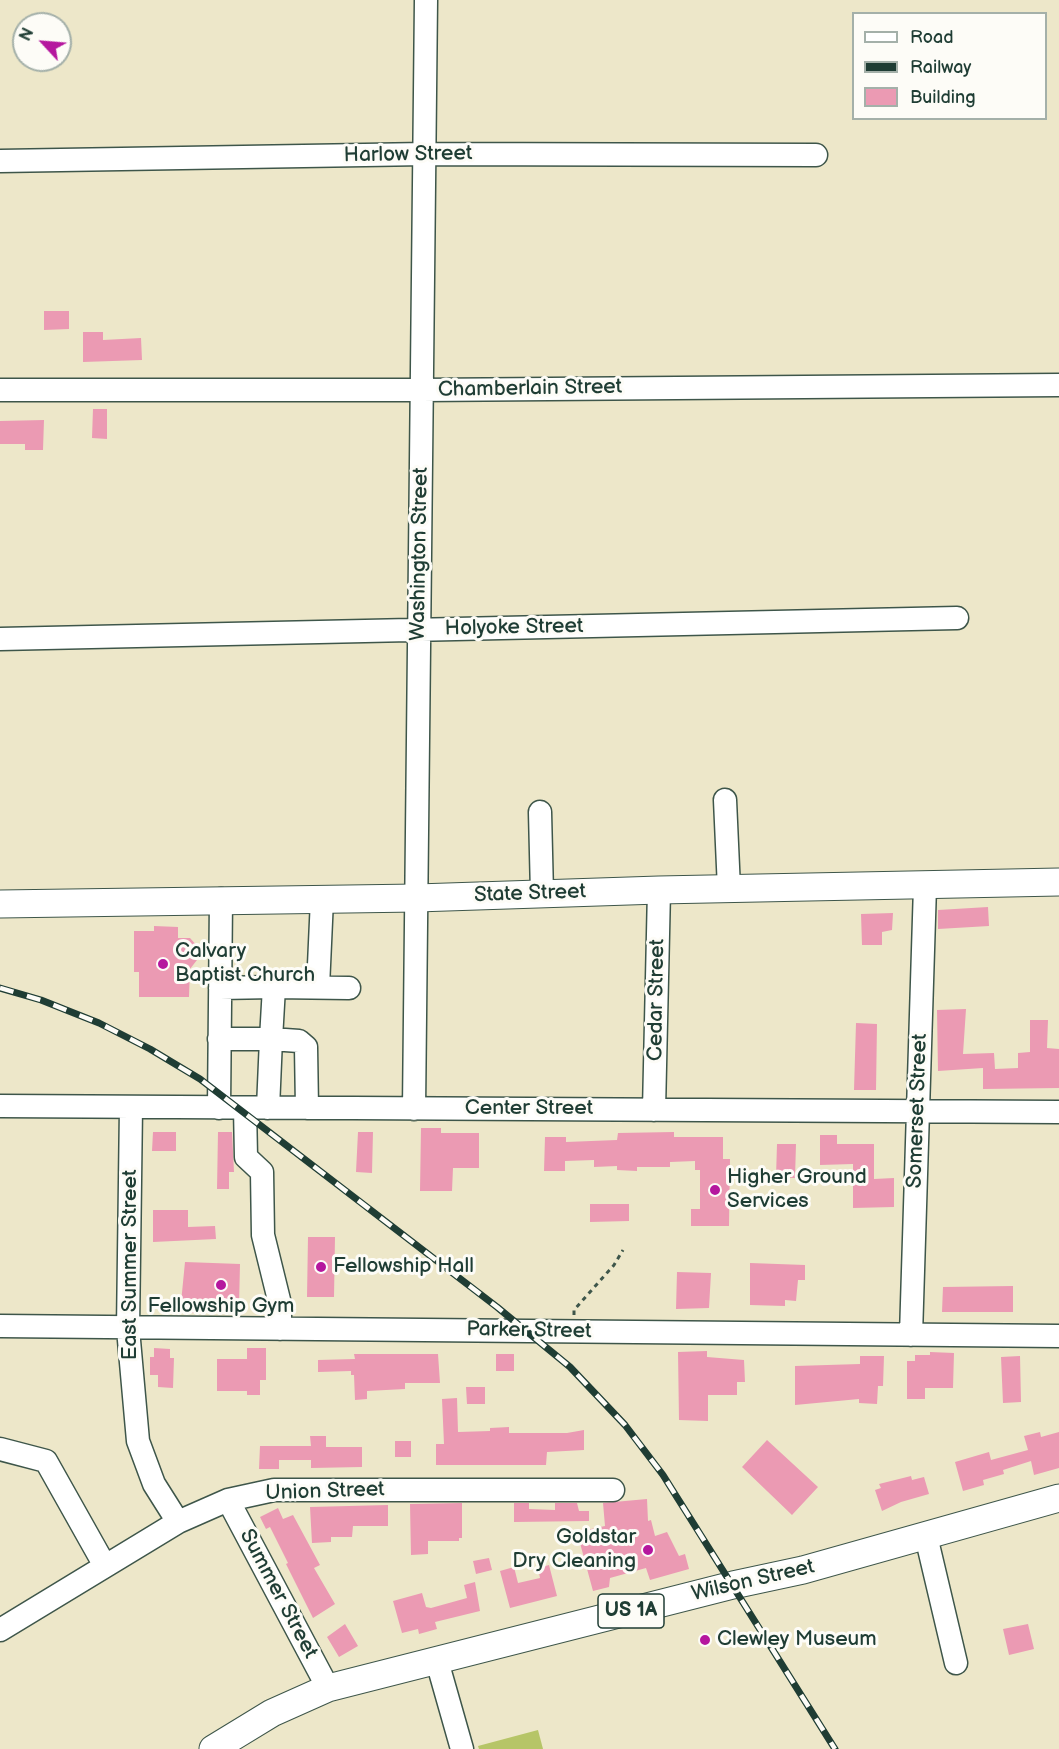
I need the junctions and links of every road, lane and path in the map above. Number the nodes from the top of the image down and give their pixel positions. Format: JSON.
{"nodes":[{"id":1,"x":426,"y":0,"type":"edge"},
{"id":2,"x":425,"y":154,"type":"junction"},
{"id":3,"x":816,"y":155,"type":"dead end"},
{"id":4,"x":0,"y":161,"type":"edge"},
{"id":5,"x":1059,"y":385,"type":"edge"},
{"id":6,"x":0,"y":390,"type":"edge"},
{"id":7,"x":422,"y":390,"type":"junction"},
{"id":8,"x":957,"y":618,"type":"dead end"},
{"id":9,"x":419,"y":630,"type":"junction"},
{"id":10,"x":0,"y":639,"type":"edge"},
{"id":11,"x":725,"y":800,"type":"dead end"},
{"id":12,"x":540,"y":812,"type":"dead end"},
{"id":13,"x":1059,"y":882,"type":"edge"},
{"id":14,"x":925,"y":886,"type":"junction"},
{"id":15,"x":729,"y":889,"type":"junction"},
{"id":16,"x":659,"y":890,"type":"junction"},
{"id":17,"x":542,"y":894,"type":"junction"},
{"id":18,"x":322,"y":898,"type":"junction"},
{"id":19,"x":417,"y":898,"type":"junction"},
{"id":20,"x":221,"y":899,"type":"junction"},
{"id":21,"x":0,"y":904,"type":"edge"},
{"id":22,"x":220,"y":987,"type":"junction"},
{"id":23,"x":274,"y":987,"type":"junction"},
{"id":24,"x":318,"y":987,"type":"junction"},
{"id":25,"x":349,"y":988,"type":"dead end"},
{"id":26,"x":219,"y":1039,"type":"junction"},
{"id":27,"x":271,"y":1039,"type":"junction"},
{"id":28,"x":0,"y":1106,"type":"edge"},
{"id":29,"x":131,"y":1107,"type":"junction"},
{"id":30,"x":219,"y":1108,"type":"junction"},
{"id":31,"x":245,"y":1108,"type":"junction"},
{"id":32,"x":268,"y":1108,"type":"junction"},
{"id":33,"x":307,"y":1108,"type":"junction"},
{"id":34,"x":414,"y":1108,"type":"junction"},
{"id":35,"x":654,"y":1110,"type":"junction"},
{"id":36,"x":918,"y":1111,"type":"junction"},
{"id":37,"x":1059,"y":1112,"type":"edge"},
{"id":38,"x":623,"y":1250,"type":"dead end"},
{"id":39,"x":0,"y":1326,"type":"edge"},
{"id":40,"x":128,"y":1329,"type":"junction"},
{"id":41,"x":280,"y":1329,"type":"junction"},
{"id":42,"x":573,"y":1332,"type":"junction"},
{"id":43,"x":910,"y":1335,"type":"junction"},
{"id":44,"x":1059,"y":1336,"type":"edge"},
{"id":45,"x":0,"y":1449,"type":"edge"},
{"id":46,"x":613,"y":1490,"type":"dead end"},
{"id":47,"x":1059,"y":1498,"type":"edge"},
{"id":48,"x":228,"y":1500,"type":"junction"},
{"id":49,"x":178,"y":1522,"type":"junction"},
{"id":50,"x":926,"y":1536,"type":"junction"},
{"id":51,"x":105,"y":1566,"type":"junction"},
{"id":52,"x":0,"y":1630,"type":"edge"},
{"id":53,"x":437,"y":1661,"type":"junction"},
{"id":54,"x":956,"y":1663,"type":"dead end"},
{"id":55,"x":328,"y":1688,"type":"junction"},
{"id":56,"x":213,"y":1749,"type":"edge"},
{"id":57,"x":462,"y":1749,"type":"edge"}],
"edges":[{"from":1,"to":2,"type":"street","name":"Washington Street"},
{"from":2,"to":3,"type":"street","name":"Harlow Street"},
{"from":2,"to":4,"type":"street","name":"Harlow Street"},
{"from":2,"to":7,"type":"street","name":"Washington Street"},
{"from":5,"to":7,"type":"street","name":"Chamberlain Street"},
{"from":6,"to":7,"type":"street","name":"Chamberlain Street"},
{"from":7,"to":9,"type":"street","name":"Washington Street"},
{"from":8,"to":9,"type":"street","name":"Holyoke Street"},
{"from":9,"to":10,"type":"street","name":"Holyoke Street"},
{"from":9,"to":19,"type":"street","name":"Washington Street"},
{"from":11,"to":15,"type":"street"},
{"from":12,"to":17,"type":"street"},
{"from":13,"to":14,"type":"main road","name":"State Street"},
{"from":14,"to":15,"type":"main road","name":"State Street"},
{"from":14,"to":36,"type":"street","name":"Somerset Street"},
{"from":15,"to":16,"type":"main road","name":"State Street"},
{"from":16,"to":17,"type":"main road","name":"State Street"},
{"from":16,"to":35,"type":"street","name":"Cedar Street"},
{"from":17,"to":19,"type":"main road","name":"State Street"},
{"from":18,"to":19,"type":"main road","name":"State Street"},
{"from":18,"to":20,"type":"main road","name":"State Street"},
{"from":18,"to":24,"type":"street"},
{"from":19,"to":34,"type":"street","name":"Washington Street"},
{"from":20,"to":21,"type":"main road","name":"State Street"},
{"from":20,"to":22,"type":"street"},
{"from":22,"to":23,"type":"street"},
{"from":22,"to":26,"type":"street"},
{"from":23,"to":24,"type":"street"},
{"from":23,"to":27,"type":"street"},
{"from":24,"to":25,"type":"street"},
{"from":26,"to":27,"type":"street"},
{"from":26,"to":30,"type":"street"},
{"from":27,"to":32,"type":"street"},
{"from":27,"to":33,"type":"street"},
{"from":28,"to":29,"type":"street","name":"Center Street"},
{"from":29,"to":30,"type":"street","name":"Center Street"},
{"from":29,"to":40,"type":"street","name":"East Summer Street"},
{"from":30,"to":31,"type":"street","name":"Center Street"},
{"from":31,"to":32,"type":"street","name":"Center Street"},
{"from":31,"to":41,"type":"street"},
{"from":32,"to":33,"type":"street","name":"Center Street"},
{"from":33,"to":34,"type":"street","name":"Center Street"},
{"from":34,"to":35,"type":"street","name":"Center Street"},
{"from":35,"to":36,"type":"street","name":"Center Street"},
{"from":36,"to":37,"type":"street","name":"Center Street"},
{"from":36,"to":43,"type":"street","name":"Somerset Street"},
{"from":38,"to":42,"type":"path"},
{"from":39,"to":40,"type":"street","name":"Parker Street"},
{"from":40,"to":41,"type":"street","name":"Parker Street"},
{"from":40,"to":49,"type":"street","name":"East Summer Street"},
{"from":41,"to":42,"type":"street","name":"Parker Street"},
{"from":42,"to":43,"type":"street","name":"Parker Street"},
{"from":43,"to":44,"type":"street","name":"Parker Street"},
{"from":45,"to":51,"type":"street"},
{"from":46,"to":48,"type":"street","name":"Union Street"},
{"from":47,"to":50,"type":"main road","name":"Wilson Street","number":"US 1A"},
{"from":48,"to":49,"type":"street","name":"Union Street"},
{"from":48,"to":55,"type":"street","name":"Summer Street"},
{"from":49,"to":51,"type":"street","name":"Union Street"},
{"from":50,"to":53,"type":"main road","name":"Wilson Street","number":"US 1A"},
{"from":50,"to":54,"type":"street"},
{"from":51,"to":52,"type":"street","name":"Union Street"},
{"from":53,"to":55,"type":"main road","name":"Wilson Street","number":"US 1A"},
{"from":53,"to":57,"type":"street"},
{"from":55,"to":56,"type":"main road","name":"Wilson Street","number":"US 1A"}]}
